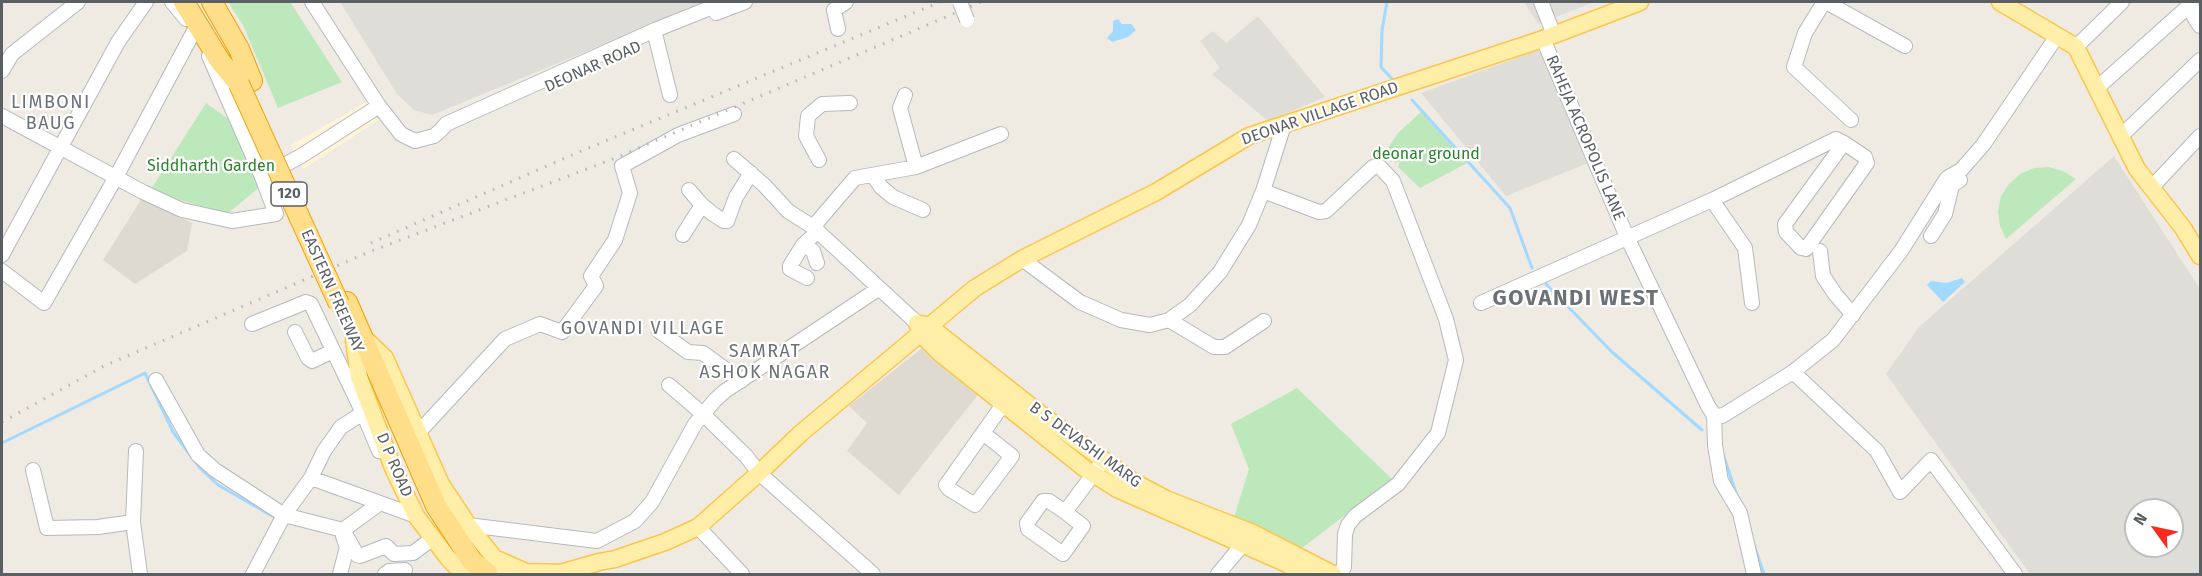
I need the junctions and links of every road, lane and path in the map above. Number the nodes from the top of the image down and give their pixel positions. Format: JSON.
{"nodes":[{"id":1,"x":78,"y":2,"type":"edge"},
{"id":2,"x":146,"y":2,"type":"edge"},
{"id":3,"x":172,"y":2,"type":"edge"},
{"id":4,"x":184,"y":2,"type":"edge"},
{"id":5,"x":196,"y":2,"type":"edge"},
{"id":6,"x":212,"y":2,"type":"edge"},
{"id":7,"x":222,"y":2,"type":"edge"},
{"id":8,"x":312,"y":2,"type":"edge"},
{"id":9,"x":724,"y":2,"type":"edge"},
{"id":10,"x":745,"y":2,"type":"edge"},
{"id":11,"x":846,"y":2,"type":"edge"},
{"id":12,"x":960,"y":2,"type":"edge"},
{"id":13,"x":1541,"y":2,"type":"edge"},
{"id":14,"x":1640,"y":2,"type":"edge"},
{"id":15,"x":1825,"y":2,"type":"edge"},
{"id":16,"x":2000,"y":2,"type":"edge"},
{"id":17,"x":2122,"y":2,"type":"edge"},
{"id":18,"x":2191,"y":3,"type":"edge"},
{"id":19,"x":967,"y":20,"type":"dead end"},
{"id":20,"x":2200,"y":25,"type":"edge"},
{"id":21,"x":838,"y":29,"type":"dead end"},
{"id":22,"x":194,"y":31,"type":"junction"},
{"id":23,"x":2057,"y":36,"type":"junction"},
{"id":24,"x":1548,"y":37,"type":"junction"},
{"id":25,"x":656,"y":38,"type":"junction"},
{"id":26,"x":1905,"y":46,"type":"dead end"},
{"id":27,"x":2076,"y":47,"type":"junction"},
{"id":28,"x":233,"y":51,"type":"junction"},
{"id":29,"x":2200,"y":60,"type":"edge"},
{"id":30,"x":595,"y":62,"type":"junction"},
{"id":31,"x":2,"y":71,"type":"edge"},
{"id":32,"x":246,"y":83,"type":"junction"},
{"id":33,"x":2097,"y":89,"type":"junction"},
{"id":34,"x":670,"y":95,"type":"dead end"},
{"id":35,"x":905,"y":95,"type":"dead end"},
{"id":36,"x":850,"y":103,"type":"dead end"},
{"id":37,"x":379,"y":106,"type":"junction"},
{"id":38,"x":734,"y":114,"type":"dead end"},
{"id":39,"x":2,"y":116,"type":"edge"},
{"id":40,"x":1851,"y":120,"type":"dead end"},
{"id":41,"x":1284,"y":125,"type":"junction"},
{"id":42,"x":1001,"y":134,"type":"dead end"},
{"id":43,"x":2200,"y":136,"type":"edge"},
{"id":44,"x":2121,"y":137,"type":"junction"},
{"id":45,"x":1844,"y":142,"type":"junction"},
{"id":46,"x":1983,"y":145,"type":"junction"},
{"id":47,"x":61,"y":148,"type":"junction"},
{"id":48,"x":1806,"y":154,"type":"junction"},
{"id":49,"x":734,"y":159,"type":"dead end"},
{"id":50,"x":819,"y":160,"type":"dead end"},
{"id":51,"x":916,"y":167,"type":"junction"},
{"id":52,"x":750,"y":173,"type":"junction"},
{"id":53,"x":873,"y":175,"type":"junction"},
{"id":54,"x":117,"y":177,"type":"junction"},
{"id":55,"x":262,"y":177,"type":"junction"},
{"id":56,"x":1817,"y":179,"type":"junction"},
{"id":57,"x":2151,"y":188,"type":"junction"},
{"id":58,"x":689,"y":190,"type":"dead end"},
{"id":59,"x":1263,"y":191,"type":"junction"},
{"id":60,"x":1712,"y":200,"type":"junction"},
{"id":61,"x":702,"y":205,"type":"junction"},
{"id":62,"x":923,"y":210,"type":"dead end"},
{"id":63,"x":815,"y":229,"type":"junction"},
{"id":64,"x":683,"y":235,"type":"dead end"},
{"id":65,"x":1931,"y":236,"type":"dead end"},
{"id":66,"x":1627,"y":237,"type":"junction"},
{"id":67,"x":829,"y":241,"type":"junction"},
{"id":68,"x":804,"y":244,"type":"junction"},
{"id":69,"x":1820,"y":251,"type":"dead end"},
{"id":70,"x":2,"y":255,"type":"edge"},
{"id":71,"x":2200,"y":256,"type":"edge"},
{"id":72,"x":1022,"y":259,"type":"junction"},
{"id":73,"x":2,"y":271,"type":"edge"},
{"id":74,"x":807,"y":278,"type":"dead end"},
{"id":75,"x":878,"y":289,"type":"junction"},
{"id":76,"x":1481,"y":303,"type":"dead end"},
{"id":77,"x":1752,"y":303,"type":"dead end"},
{"id":78,"x":1853,"y":315,"type":"junction"},
{"id":79,"x":1169,"y":320,"type":"junction"},
{"id":80,"x":1264,"y":321,"type":"dead end"},
{"id":81,"x":252,"y":324,"type":"dead end"},
{"id":82,"x":922,"y":327,"type":"junction"},
{"id":83,"x":659,"y":331,"type":"dead end"},
{"id":84,"x":295,"y":332,"type":"dead end"},
{"id":85,"x":358,"y":338,"type":"junction"},
{"id":86,"x":333,"y":351,"type":"junction"},
{"id":87,"x":372,"y":371,"type":"junction"},
{"id":88,"x":1793,"y":372,"type":"junction"},
{"id":89,"x":156,"y":380,"type":"dead end"},
{"id":90,"x":741,"y":381,"type":"junction"},
{"id":91,"x":669,"y":385,"type":"dead end"},
{"id":92,"x":1008,"y":398,"type":"junction"},
{"id":93,"x":363,"y":413,"type":"junction"},
{"id":94,"x":704,"y":414,"type":"junction"},
{"id":95,"x":1714,"y":415,"type":"junction"},
{"id":96,"x":983,"y":433,"type":"junction"},
{"id":97,"x":418,"y":434,"type":"junction"},
{"id":98,"x":136,"y":452,"type":"dead end"},
{"id":99,"x":1098,"y":467,"type":"junction"},
{"id":100,"x":393,"y":468,"type":"junction"},
{"id":101,"x":33,"y":470,"type":"dead end"},
{"id":102,"x":759,"y":474,"type":"junction"},
{"id":103,"x":311,"y":478,"type":"junction"},
{"id":104,"x":380,"y":503,"type":"junction"},
{"id":105,"x":1065,"y":512,"type":"dead end"},
{"id":106,"x":416,"y":516,"type":"junction"},
{"id":107,"x":283,"y":517,"type":"junction"},
{"id":108,"x":133,"y":522,"type":"junction"},
{"id":109,"x":468,"y":525,"type":"junction"},
{"id":110,"x":698,"y":527,"type":"junction"},
{"id":111,"x":343,"y":530,"type":"junction"},
{"id":112,"x":433,"y":538,"type":"junction"},
{"id":113,"x":1247,"y":539,"type":"junction"},
{"id":114,"x":615,"y":559,"type":"junction"},
{"id":115,"x":489,"y":565,"type":"edge"},
{"id":116,"x":446,"y":566,"type":"edge"},
{"id":117,"x":405,"y":570,"type":"dead end"},
{"id":118,"x":140,"y":574,"type":"edge"},
{"id":119,"x":253,"y":574,"type":"edge"},
{"id":120,"x":340,"y":574,"type":"edge"},
{"id":121,"x":385,"y":574,"type":"edge"},
{"id":122,"x":463,"y":574,"type":"edge"},
{"id":123,"x":475,"y":574,"type":"edge"},
{"id":124,"x":507,"y":574,"type":"edge"},
{"id":125,"x":561,"y":574,"type":"edge"},
{"id":126,"x":584,"y":574,"type":"edge"},
{"id":127,"x":742,"y":574,"type":"edge"},
{"id":128,"x":873,"y":574,"type":"edge"},
{"id":129,"x":1218,"y":574,"type":"edge"},
{"id":130,"x":1305,"y":574,"type":"edge"},
{"id":131,"x":1333,"y":574,"type":"edge"},
{"id":132,"x":1340,"y":574,"type":"edge"},
{"id":133,"x":1754,"y":574,"type":"edge"},
{"id":134,"x":2015,"y":574,"type":"edge"}],
"edges":[{"from":1,"to":31,"type":"street"},
{"from":2,"to":47,"type":"street"},
{"from":3,"to":22,"type":"street"},
{"from":4,"to":32,"type":"highway"},
{"from":5,"to":28,"type":"highway","name":"EASTERN FREEWAY"},
{"from":6,"to":28,"type":"highway","name":"EASTERN FREEWAY"},
{"from":7,"to":32,"type":"highway"},
{"from":8,"to":37,"type":"street","name":"DEONAR ROAD"},
{"from":9,"to":30,"type":"street","name":"DEONAR ROAD"},
{"from":10,"to":25,"type":"street","name":"DEONAR ROAD"},
{"from":11,"to":21,"type":"street"},
{"from":12,"to":19,"type":"street","bridge":true},
{"from":13,"to":24,"type":"street","name":"RAHEJA ACROPOLIS LANE"},
{"from":14,"to":24,"type":"main road","name":"DEONAR VILLAGE ROAD"},
{"from":15,"to":26,"type":"street"},
{"from":15,"to":40,"type":"street"},
{"from":16,"to":23,"type":"main road"},
{"from":17,"to":27,"type":"street"},
{"from":18,"to":20,"type":"street"},
{"from":18,"to":33,"type":"street"},
{"from":22,"to":54,"type":"street"},
{"from":22,"to":55,"type":"street"},
{"from":23,"to":27,"type":"main road"},
{"from":23,"to":46,"type":"street"},
{"from":24,"to":41,"type":"main road","name":"DEONAR VILLAGE ROAD"},
{"from":24,"to":66,"type":"street","name":"RAHEJA ACROPOLIS LANE"},
{"from":25,"to":30,"type":"street","name":"DEONAR ROAD"},
{"from":25,"to":34,"type":"street"},
{"from":27,"to":33,"type":"main road"},
{"from":28,"to":32,"type":"highway","name":"EASTERN FREEWAY"},
{"from":29,"to":44,"type":"street"},
{"from":30,"to":37,"type":"street","name":"DEONAR ROAD"},
{"from":32,"to":85,"type":"highway","name":"EASTERN FREEWAY","number":"120","bridge":true},
{"from":33,"to":44,"type":"main road"},
{"from":35,"to":51,"type":"street"},
{"from":36,"to":50,"type":"street"},
{"from":37,"to":55,"type":"street"},
{"from":38,"to":97,"type":"street"},
{"from":39,"to":47,"type":"street"},
{"from":41,"to":59,"type":"street"},
{"from":41,"to":72,"type":"main road","name":"DEONAR VILLAGE ROAD"},
{"from":42,"to":51,"type":"street"},
{"from":43,"to":57,"type":"street"},
{"from":44,"to":57,"type":"main road"},
{"from":45,"to":48,"type":"street"},
{"from":45,"to":56,"type":"street"},
{"from":45,"to":56,"type":"street"},
{"from":46,"to":65,"type":"street"},
{"from":46,"to":78,"type":"street"},
{"from":47,"to":54,"type":"street"},
{"from":47,"to":70,"type":"street"},
{"from":48,"to":56,"type":"street"},
{"from":48,"to":60,"type":"street"},
{"from":49,"to":52,"type":"street","name":"B S DEVASHI MARG"},
{"from":51,"to":53,"type":"street"},
{"from":52,"to":61,"type":"street"},
{"from":52,"to":63,"type":"street","name":"B S DEVASHI MARG"},
{"from":53,"to":62,"type":"street"},
{"from":53,"to":63,"type":"street"},
{"from":54,"to":55,"type":"street"},
{"from":54,"to":73,"type":"street"},
{"from":57,"to":71,"type":"main road"},
{"from":58,"to":61,"type":"street"},
{"from":59,"to":79,"type":"street"},
{"from":59,"to":132,"type":"street"},
{"from":60,"to":66,"type":"street"},
{"from":60,"to":77,"type":"street"},
{"from":61,"to":64,"type":"street"},
{"from":63,"to":67,"type":"street","name":"B S DEVASHI MARG"},
{"from":63,"to":68,"type":"street"},
{"from":66,"to":76,"type":"street"},
{"from":66,"to":95,"type":"street","name":"RAHEJA ACROPOLIS LANE"},
{"from":67,"to":68,"type":"street"},
{"from":67,"to":75,"type":"street","name":"B S DEVASHI MARG"},
{"from":68,"to":74,"type":"street"},
{"from":69,"to":78,"type":"street"},
{"from":72,"to":79,"type":"street"},
{"from":72,"to":82,"type":"main road","name":"DEONAR VILLAGE ROAD"},
{"from":75,"to":82,"type":"street","name":"B S DEVASHI MARG"},
{"from":75,"to":90,"type":"street"},
{"from":78,"to":88,"type":"street"},
{"from":79,"to":80,"type":"street"},
{"from":81,"to":86,"type":"street"},
{"from":82,"to":92,"type":"main road","name":"B S DEVASHI MARG"},
{"from":82,"to":102,"type":"main road","name":"DEONAR VILLAGE ROAD"},
{"from":83,"to":90,"type":"street"},
{"from":84,"to":86,"type":"street"},
{"from":85,"to":87,"type":"highway","name":"EASTERN FREEWAY"},
{"from":85,"to":97,"type":"main road"},
{"from":85,"to":100,"type":"main road","name":"D P ROAD"},
{"from":86,"to":93,"type":"street"},
{"from":87,"to":115,"type":"highway","name":"EASTERN FREEWAY"},
{"from":87,"to":123,"type":"highway","name":"EASTERN FREEWAY"},
{"from":88,"to":95,"type":"street"},
{"from":88,"to":134,"type":"street"},
{"from":89,"to":107,"type":"street"},
{"from":90,"to":94,"type":"street"},
{"from":91,"to":94,"type":"street"},
{"from":92,"to":96,"type":"street"},
{"from":92,"to":99,"type":"main road","name":"B S DEVASHI MARG"},
{"from":93,"to":100,"type":"street"},
{"from":93,"to":103,"type":"street"},
{"from":94,"to":102,"type":"street"},
{"from":94,"to":109,"type":"street"},
{"from":95,"to":133,"type":"street"},
{"from":96,"to":96,"type":"street"},
{"from":97,"to":109,"type":"main road"},
{"from":98,"to":108,"type":"street"},
{"from":99,"to":105,"type":"street"},
{"from":99,"to":113,"type":"main road","name":"B S DEVASHI MARG"},
{"from":100,"to":106,"type":"main road","name":"D P ROAD"},
{"from":101,"to":108,"type":"street"},
{"from":102,"to":110,"type":"main road","name":"DEONAR VILLAGE ROAD"},
{"from":102,"to":128,"type":"street"},
{"from":103,"to":104,"type":"street"},
{"from":103,"to":107,"type":"street"},
{"from":104,"to":106,"type":"street"},
{"from":104,"to":111,"type":"street"},
{"from":106,"to":112,"type":"main road","name":"D P ROAD"},
{"from":107,"to":111,"type":"street"},
{"from":107,"to":119,"type":"street"},
{"from":107,"to":120,"type":"street"},
{"from":108,"to":118,"type":"street"},
{"from":109,"to":115,"type":"main road"},
{"from":110,"to":114,"type":"main road","name":"DEONAR VILLAGE ROAD"},
{"from":110,"to":127,"type":"street"},
{"from":111,"to":112,"type":"street"},
{"from":112,"to":116,"type":"main road","name":"D P ROAD"},
{"from":113,"to":129,"type":"street"},
{"from":113,"to":130,"type":"main road","name":"B S DEVASHI MARG"},
{"from":113,"to":131,"type":"main road","name":"B S DEVASHI MARG"},
{"from":114,"to":125,"type":"main road"},
{"from":114,"to":126,"type":"main road"},
{"from":115,"to":124,"type":"main road"},
{"from":115,"to":125,"type":"main road"},
{"from":116,"to":122,"type":"main road","name":"D P ROAD"},
{"from":117,"to":121,"type":"street"}]}
